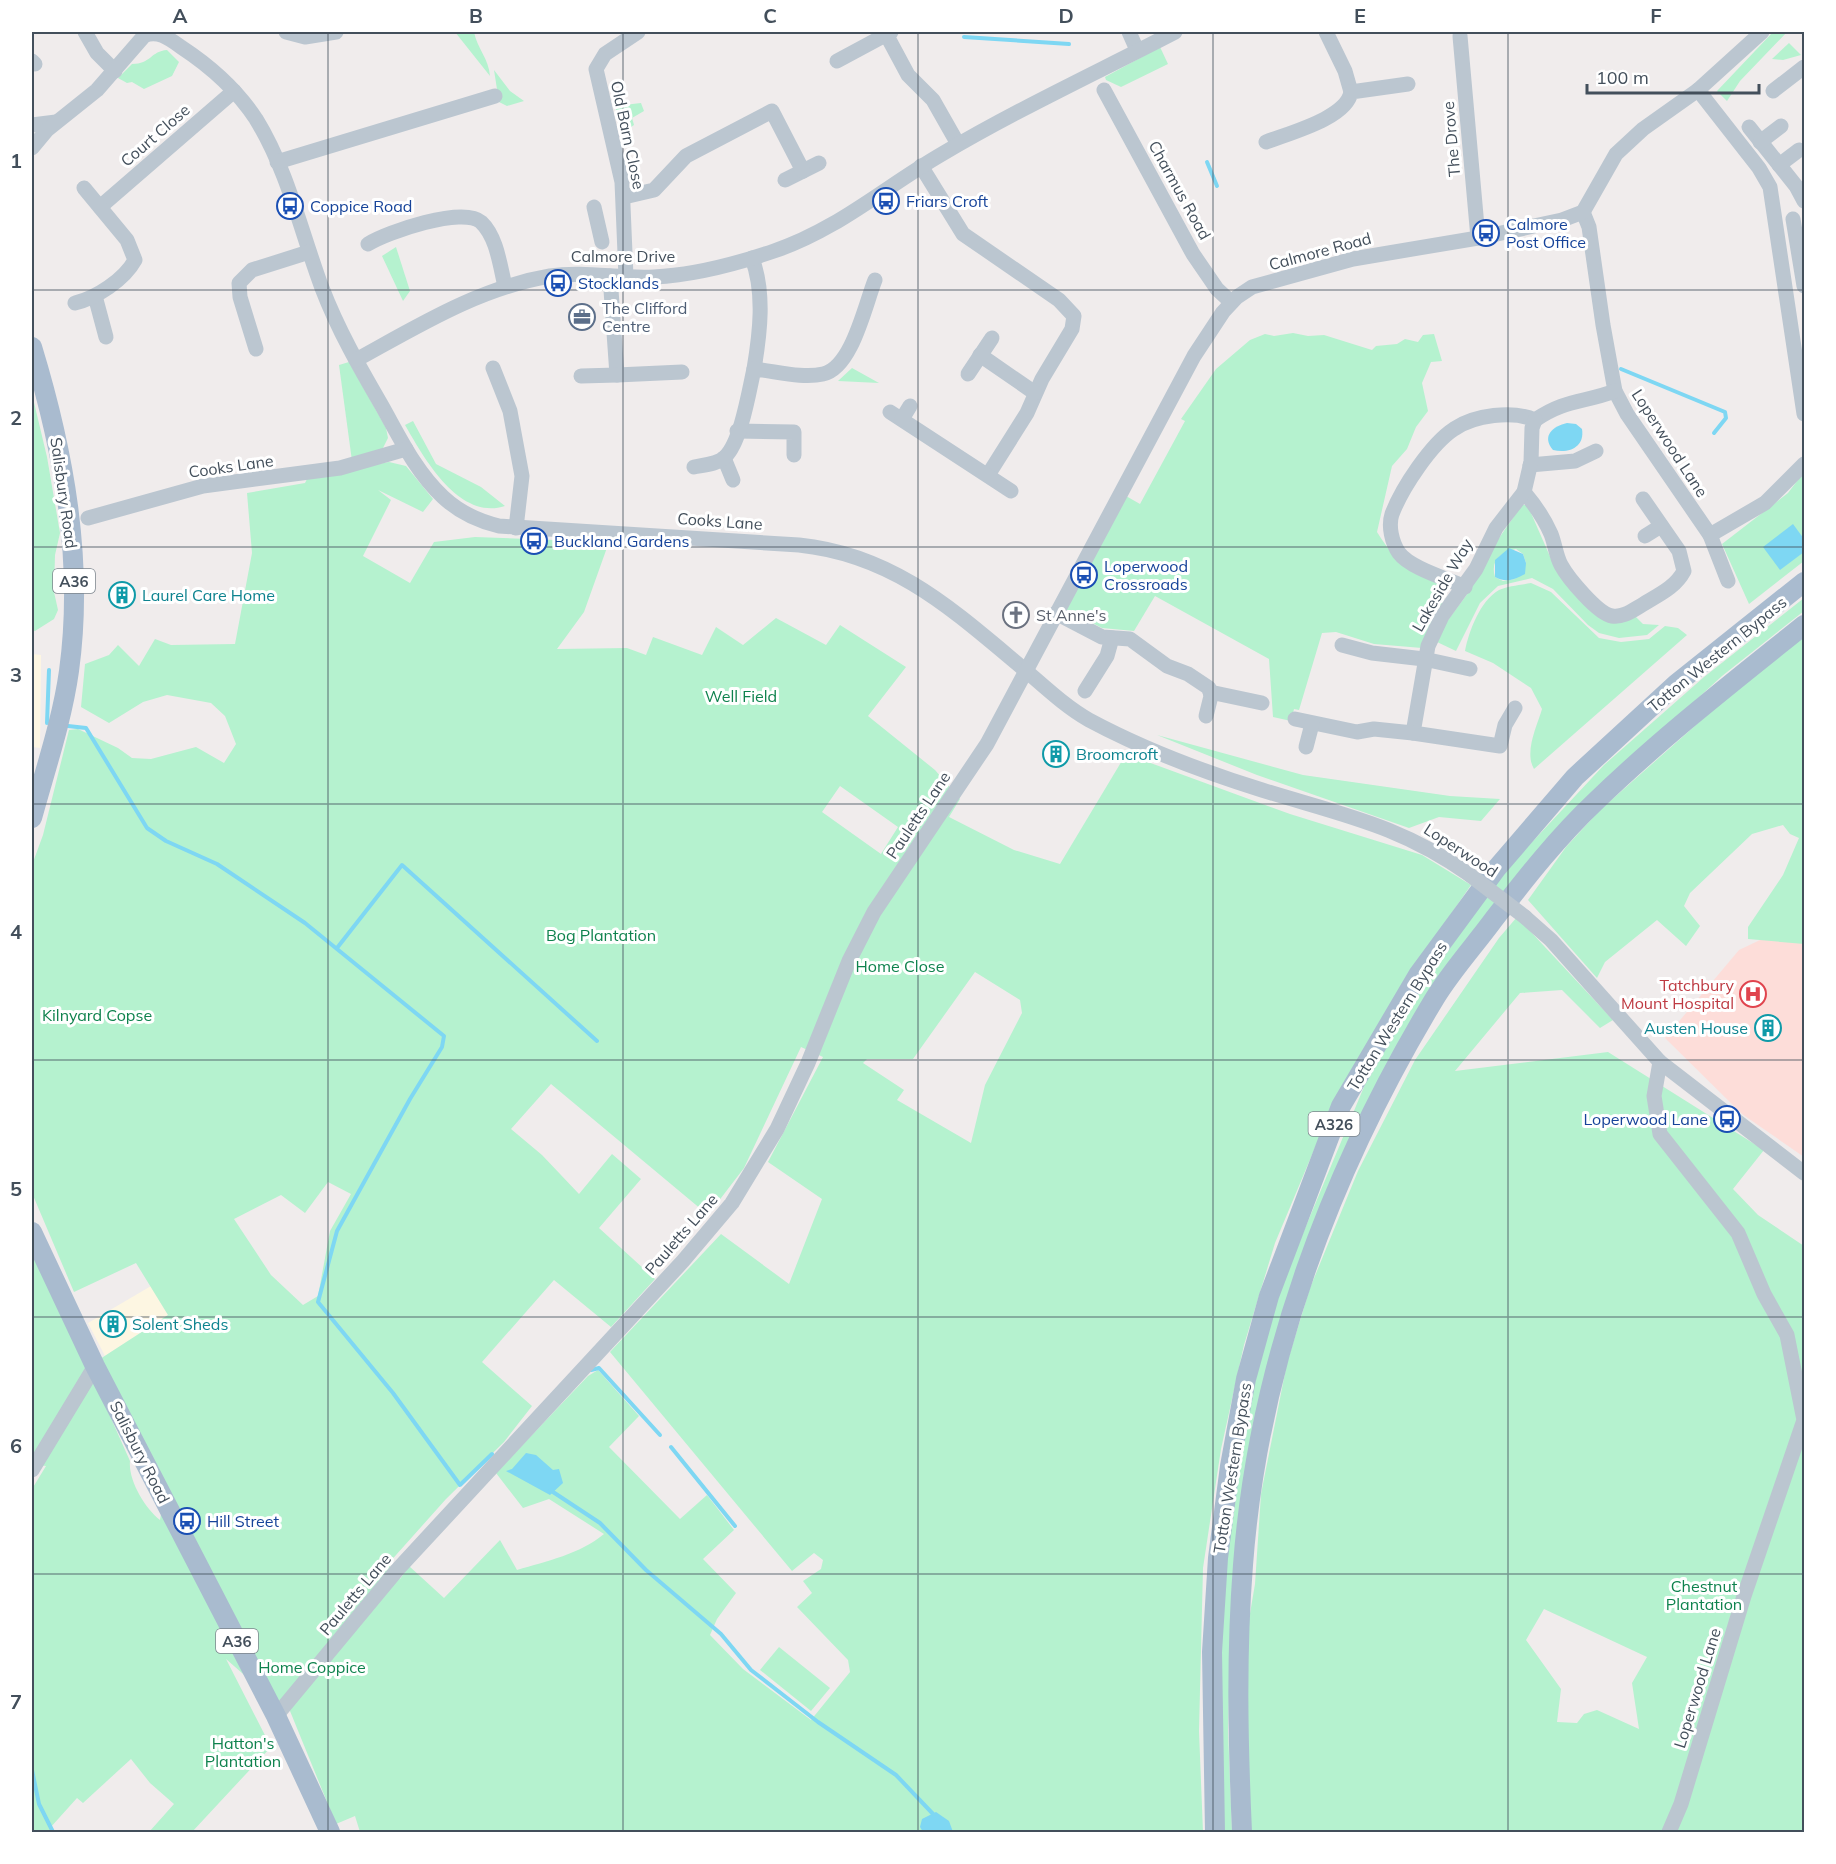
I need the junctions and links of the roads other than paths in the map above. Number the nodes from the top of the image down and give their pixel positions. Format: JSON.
{"nodes":[{"id":1,"x":85,"y":32,"type":"edge"},
{"id":2,"x":153,"y":32,"type":"edge"},
{"id":3,"x":286,"y":32,"type":"edge"},
{"id":4,"x":336,"y":32,"type":"edge"},
{"id":5,"x":1129,"y":32,"type":"edge"},
{"id":6,"x":1175,"y":32,"type":"edge"},
{"id":7,"x":1326,"y":32,"type":"edge"},
{"id":8,"x":1762,"y":32,"type":"edge"},
{"id":9,"x":631,"y":33,"type":"edge"},
{"id":10,"x":889,"y":33,"type":"edge"},
{"id":11,"x":1460,"y":36,"type":"dead end"},
{"id":12,"x":1137,"y":50,"type":"junction"},
{"id":13,"x":837,"y":61,"type":"dead end"},
{"id":14,"x":1804,"y":67,"type":"edge"},
{"id":15,"x":115,"y":71,"type":"junction"},
{"id":16,"x":1408,"y":84,"type":"dead end"},
{"id":17,"x":1104,"y":90,"type":"dead end"},
{"id":18,"x":1698,"y":90,"type":"junction"},
{"id":19,"x":234,"y":91,"type":"junction"},
{"id":20,"x":1773,"y":91,"type":"dead end"},
{"id":21,"x":1351,"y":92,"type":"junction"},
{"id":22,"x":487,"y":104,"type":"dead end"},
{"id":23,"x":59,"y":121,"type":"junction"},
{"id":24,"x":32,"y":125,"type":"edge"},
{"id":25,"x":1781,"y":126,"type":"dead end"},
{"id":26,"x":1749,"y":127,"type":"dead end"},
{"id":27,"x":1266,"y":142,"type":"dead end"},
{"id":28,"x":1760,"y":142,"type":"junction"},
{"id":29,"x":958,"y":144,"type":"junction"},
{"id":30,"x":32,"y":148,"type":"edge"},
{"id":31,"x":1799,"y":150,"type":"dead end"},
{"id":32,"x":277,"y":162,"type":"junction"},
{"id":33,"x":819,"y":163,"type":"dead end"},
{"id":34,"x":1779,"y":165,"type":"junction"},
{"id":35,"x":921,"y":166,"type":"junction"},
{"id":36,"x":803,"y":171,"type":"junction"},
{"id":37,"x":785,"y":180,"type":"dead end"},
{"id":38,"x":84,"y":188,"type":"dead end"},
{"id":39,"x":624,"y":197,"type":"junction"},
{"id":40,"x":1804,"y":201,"type":"edge"},
{"id":41,"x":100,"y":207,"type":"junction"},
{"id":42,"x":594,"y":207,"type":"dead end"},
{"id":43,"x":1583,"y":212,"type":"junction"},
{"id":44,"x":1796,"y":219,"type":"edge"},
{"id":45,"x":624,"y":230,"type":"junction"},
{"id":46,"x":1478,"y":238,"type":"junction"},
{"id":47,"x":368,"y":244,"type":"dead end"},
{"id":48,"x":309,"y":252,"type":"junction"},
{"id":49,"x":1802,"y":256,"type":"edge"},
{"id":50,"x":752,"y":258,"type":"junction"},
{"id":51,"x":618,"y":277,"type":"junction"},
{"id":52,"x":875,"y":280,"type":"dead end"},
{"id":53,"x":1804,"y":284,"type":"edge"},
{"id":54,"x":505,"y":286,"type":"junction"},
{"id":55,"x":95,"y":296,"type":"junction"},
{"id":56,"x":1231,"y":302,"type":"junction"},
{"id":57,"x":75,"y":303,"type":"dead end"},
{"id":58,"x":106,"y":337,"type":"dead end"},
{"id":59,"x":992,"y":338,"type":"dead end"},
{"id":60,"x":32,"y":347,"type":"edge"},
{"id":61,"x":256,"y":349,"type":"dead end"},
{"id":62,"x":980,"y":355,"type":"junction"},
{"id":63,"x":356,"y":360,"type":"junction"},
{"id":64,"x":492,"y":368,"type":"dead end"},
{"id":65,"x":754,"y":369,"type":"junction"},
{"id":66,"x":682,"y":372,"type":"dead end"},
{"id":67,"x":968,"y":374,"type":"dead end"},
{"id":68,"x":617,"y":375,"type":"junction"},
{"id":69,"x":581,"y":376,"type":"dead end"},
{"id":70,"x":1616,"y":391,"type":"junction"},
{"id":71,"x":1035,"y":393,"type":"junction"},
{"id":72,"x":901,"y":412,"type":"dead end"},
{"id":73,"x":1804,"y":414,"type":"edge"},
{"id":74,"x":1535,"y":420,"type":"junction"},
{"id":75,"x":737,"y":431,"type":"junction"},
{"id":76,"x":406,"y":449,"type":"junction"},
{"id":77,"x":1596,"y":451,"type":"dead end"},
{"id":78,"x":794,"y":454,"type":"dead end"},
{"id":79,"x":724,"y":458,"type":"junction"},
{"id":80,"x":1804,"y":464,"type":"edge"},
{"id":81,"x":1530,"y":465,"type":"junction"},
{"id":82,"x":694,"y":467,"type":"dead end"},
{"id":83,"x":988,"y":475,"type":"junction"},
{"id":84,"x":734,"y":480,"type":"dead end"},
{"id":85,"x":1011,"y":491,"type":"dead end"},
{"id":86,"x":1524,"y":492,"type":"junction"},
{"id":87,"x":1643,"y":499,"type":"dead end"},
{"id":88,"x":95,"y":520,"type":"dead end"},
{"id":89,"x":1661,"y":526,"type":"junction"},
{"id":90,"x":516,"y":528,"type":"junction"},
{"id":91,"x":1645,"y":536,"type":"dead end"},
{"id":92,"x":1710,"y":536,"type":"junction"},
{"id":93,"x":1728,"y":581,"type":"dead end"},
{"id":94,"x":1804,"y":582,"type":"edge"},
{"id":95,"x":1465,"y":587,"type":"junction"},
{"id":96,"x":1056,"y":613,"type":"junction"},
{"id":97,"x":1804,"y":625,"type":"edge"},
{"id":98,"x":1112,"y":638,"type":"junction"},
{"id":99,"x":1342,"y":645,"type":"dead end"},
{"id":100,"x":1424,"y":659,"type":"junction"},
{"id":101,"x":1470,"y":669,"type":"dead end"},
{"id":102,"x":1026,"y":671,"type":"junction"},
{"id":103,"x":1085,"y":691,"type":"dead end"},
{"id":104,"x":1210,"y":692,"type":"junction"},
{"id":105,"x":1262,"y":703,"type":"dead end"},
{"id":106,"x":1515,"y":708,"type":"dead end"},
{"id":107,"x":1206,"y":716,"type":"dead end"},
{"id":108,"x":1295,"y":719,"type":"dead end"},
{"id":109,"x":1312,"y":723,"type":"junction"},
{"id":110,"x":1413,"y":733,"type":"junction"},
{"id":111,"x":1306,"y":747,"type":"dead end"},
{"id":112,"x":32,"y":818,"type":"edge"},
{"id":113,"x":1660,"y":1062,"type":"junction"},
{"id":114,"x":1804,"y":1173,"type":"edge"},
{"id":115,"x":32,"y":1232,"type":"edge"},
{"id":116,"x":95,"y":1365,"type":"junction"},
{"id":117,"x":32,"y":1470,"type":"edge"},
{"id":118,"x":276,"y":1716,"type":"junction"},
{"id":119,"x":330,"y":1833,"type":"edge"},
{"id":120,"x":1215,"y":1833,"type":"edge"},
{"id":121,"x":1242,"y":1833,"type":"edge"},
{"id":122,"x":1669,"y":1833,"type":"edge"}],
"edges":[{"from":1,"to":15,"type":"street"},
{"from":2,"to":15,"type":"street"},
{"from":2,"to":19,"type":"street"},
{"from":3,"to":4,"type":"street"},
{"from":5,"to":12,"type":"street"},
{"from":6,"to":12,"type":"street","name":"Calmore Drive"},
{"from":7,"to":21,"type":"street"},
{"from":8,"to":18,"type":"street"},
{"from":9,"to":39,"type":"street","name":"Old Barn Close"},
{"from":10,"to":13,"type":"street"},
{"from":10,"to":29,"type":"street"},
{"from":11,"to":46,"type":"street","name":"The Drove"},
{"from":12,"to":29,"type":"street","name":"Calmore Drive"},
{"from":14,"to":20,"type":"street"},
{"from":15,"to":23,"type":"street"},
{"from":16,"to":21,"type":"street"},
{"from":17,"to":56,"type":"street","name":"Charmus Road"},
{"from":18,"to":43,"type":"street"},
{"from":18,"to":73,"type":"street"},
{"from":19,"to":32,"type":"street"},
{"from":19,"to":41,"type":"street","name":"Court Close"},
{"from":21,"to":27,"type":"street"},
{"from":22,"to":32,"type":"street"},
{"from":23,"to":24,"type":"street"},
{"from":23,"to":30,"type":"street"},
{"from":25,"to":28,"type":"street"},
{"from":26,"to":28,"type":"street"},
{"from":28,"to":34,"type":"street"},
{"from":29,"to":35,"type":"street","name":"Calmore Drive"},
{"from":31,"to":34,"type":"street"},
{"from":32,"to":48,"type":"street"},
{"from":33,"to":36,"type":"street"},
{"from":34,"to":40,"type":"street"},
{"from":35,"to":50,"type":"street","name":"Calmore Drive"},
{"from":35,"to":71,"type":"street"},
{"from":36,"to":37,"type":"street"},
{"from":36,"to":39,"type":"street"},
{"from":38,"to":41,"type":"street"},
{"from":39,"to":45,"type":"street","name":"Old Barn Close"},
{"from":41,"to":55,"type":"street"},
{"from":42,"to":45,"type":"street"},
{"from":43,"to":46,"type":"street","name":"Calmore Road"},
{"from":43,"to":70,"type":"street","name":"Loperwood Lane"},
{"from":44,"to":49,"type":"street"},
{"from":45,"to":51,"type":"street","name":"Old Barn Close"},
{"from":46,"to":56,"type":"street","name":"Calmore Road"},
{"from":47,"to":54,"type":"street"},
{"from":48,"to":61,"type":"street"},
{"from":48,"to":63,"type":"street"},
{"from":49,"to":53,"type":"street"},
{"from":50,"to":51,"type":"street","name":"Calmore Drive"},
{"from":50,"to":65,"type":"street"},
{"from":51,"to":54,"type":"street","name":"Calmore Drive"},
{"from":51,"to":68,"type":"street","name":"Old Barn Close"},
{"from":52,"to":65,"type":"street"},
{"from":54,"to":63,"type":"street","name":"Calmore Drive"},
{"from":55,"to":57,"type":"street"},
{"from":55,"to":58,"type":"street"},
{"from":56,"to":96,"type":"street","name":"Calmore Road"},
{"from":59,"to":62,"type":"street"},
{"from":60,"to":112,"type":"main road","name":"Salisbury Road","number":"A36"},
{"from":62,"to":67,"type":"street"},
{"from":62,"to":71,"type":"street"},
{"from":63,"to":76,"type":"street","name":"Cooks Lane"},
{"from":64,"to":90,"type":"street"},
{"from":65,"to":75,"type":"street"},
{"from":66,"to":68,"type":"street"},
{"from":68,"to":69,"type":"street"},
{"from":70,"to":74,"type":"street"},
{"from":70,"to":92,"type":"street","name":"Loperwood Lane"},
{"from":71,"to":83,"type":"street"},
{"from":72,"to":83,"type":"street"},
{"from":74,"to":81,"type":"street","name":"Lakeside Way"},
{"from":74,"to":95,"type":"street"},
{"from":75,"to":78,"type":"street"},
{"from":75,"to":79,"type":"street"},
{"from":76,"to":88,"type":"street","name":"Cooks Lane"},
{"from":76,"to":90,"type":"street","name":"Cooks Lane"},
{"from":77,"to":81,"type":"street"},
{"from":79,"to":82,"type":"street"},
{"from":79,"to":84,"type":"street"},
{"from":80,"to":92,"type":"street"},
{"from":81,"to":86,"type":"street","name":"Lakeside Way"},
{"from":83,"to":85,"type":"street"},
{"from":86,"to":89,"type":"street"},
{"from":86,"to":95,"type":"street","name":"Lakeside Way"},
{"from":87,"to":89,"type":"street"},
{"from":89,"to":91,"type":"street"},
{"from":90,"to":102,"type":"street","name":"Cooks Lane"},
{"from":92,"to":93,"type":"street","name":"Loperwood Lane"},
{"from":94,"to":120,"type":"main road","name":"Totton Western Bypass","number":"A326"},
{"from":95,"to":100,"type":"street","name":"Lakeside Way"},
{"from":96,"to":98,"type":"street"},
{"from":96,"to":102,"type":"street","name":"Calmore Road"},
{"from":97,"to":121,"type":"main road","name":"Totton Western Bypass","number":"A326"},
{"from":98,"to":103,"type":"street"},
{"from":98,"to":104,"type":"street"},
{"from":99,"to":100,"type":"street"},
{"from":100,"to":101,"type":"street"},
{"from":100,"to":110,"type":"street","name":"Lakeside Way"},
{"from":102,"to":113,"type":"street","name":"Loperwood","bridge":true},
{"from":102,"to":118,"type":"street","name":"Pauletts Lane"},
{"from":104,"to":105,"type":"street"},
{"from":104,"to":107,"type":"street"},
{"from":106,"to":110,"type":"street"},
{"from":108,"to":109,"type":"street"},
{"from":109,"to":110,"type":"street"},
{"from":109,"to":111,"type":"street"},
{"from":113,"to":114,"type":"street","name":"Loperwood"},
{"from":113,"to":122,"type":"street","name":"Loperwood Lane"},
{"from":115,"to":116,"type":"main road","name":"Salisbury Road","number":"A36"},
{"from":116,"to":117,"type":"street"},
{"from":116,"to":118,"type":"main road","name":"Salisbury Road","number":"A36"},
{"from":118,"to":119,"type":"main road","name":"Salisbury Road","number":"A36"}]}
